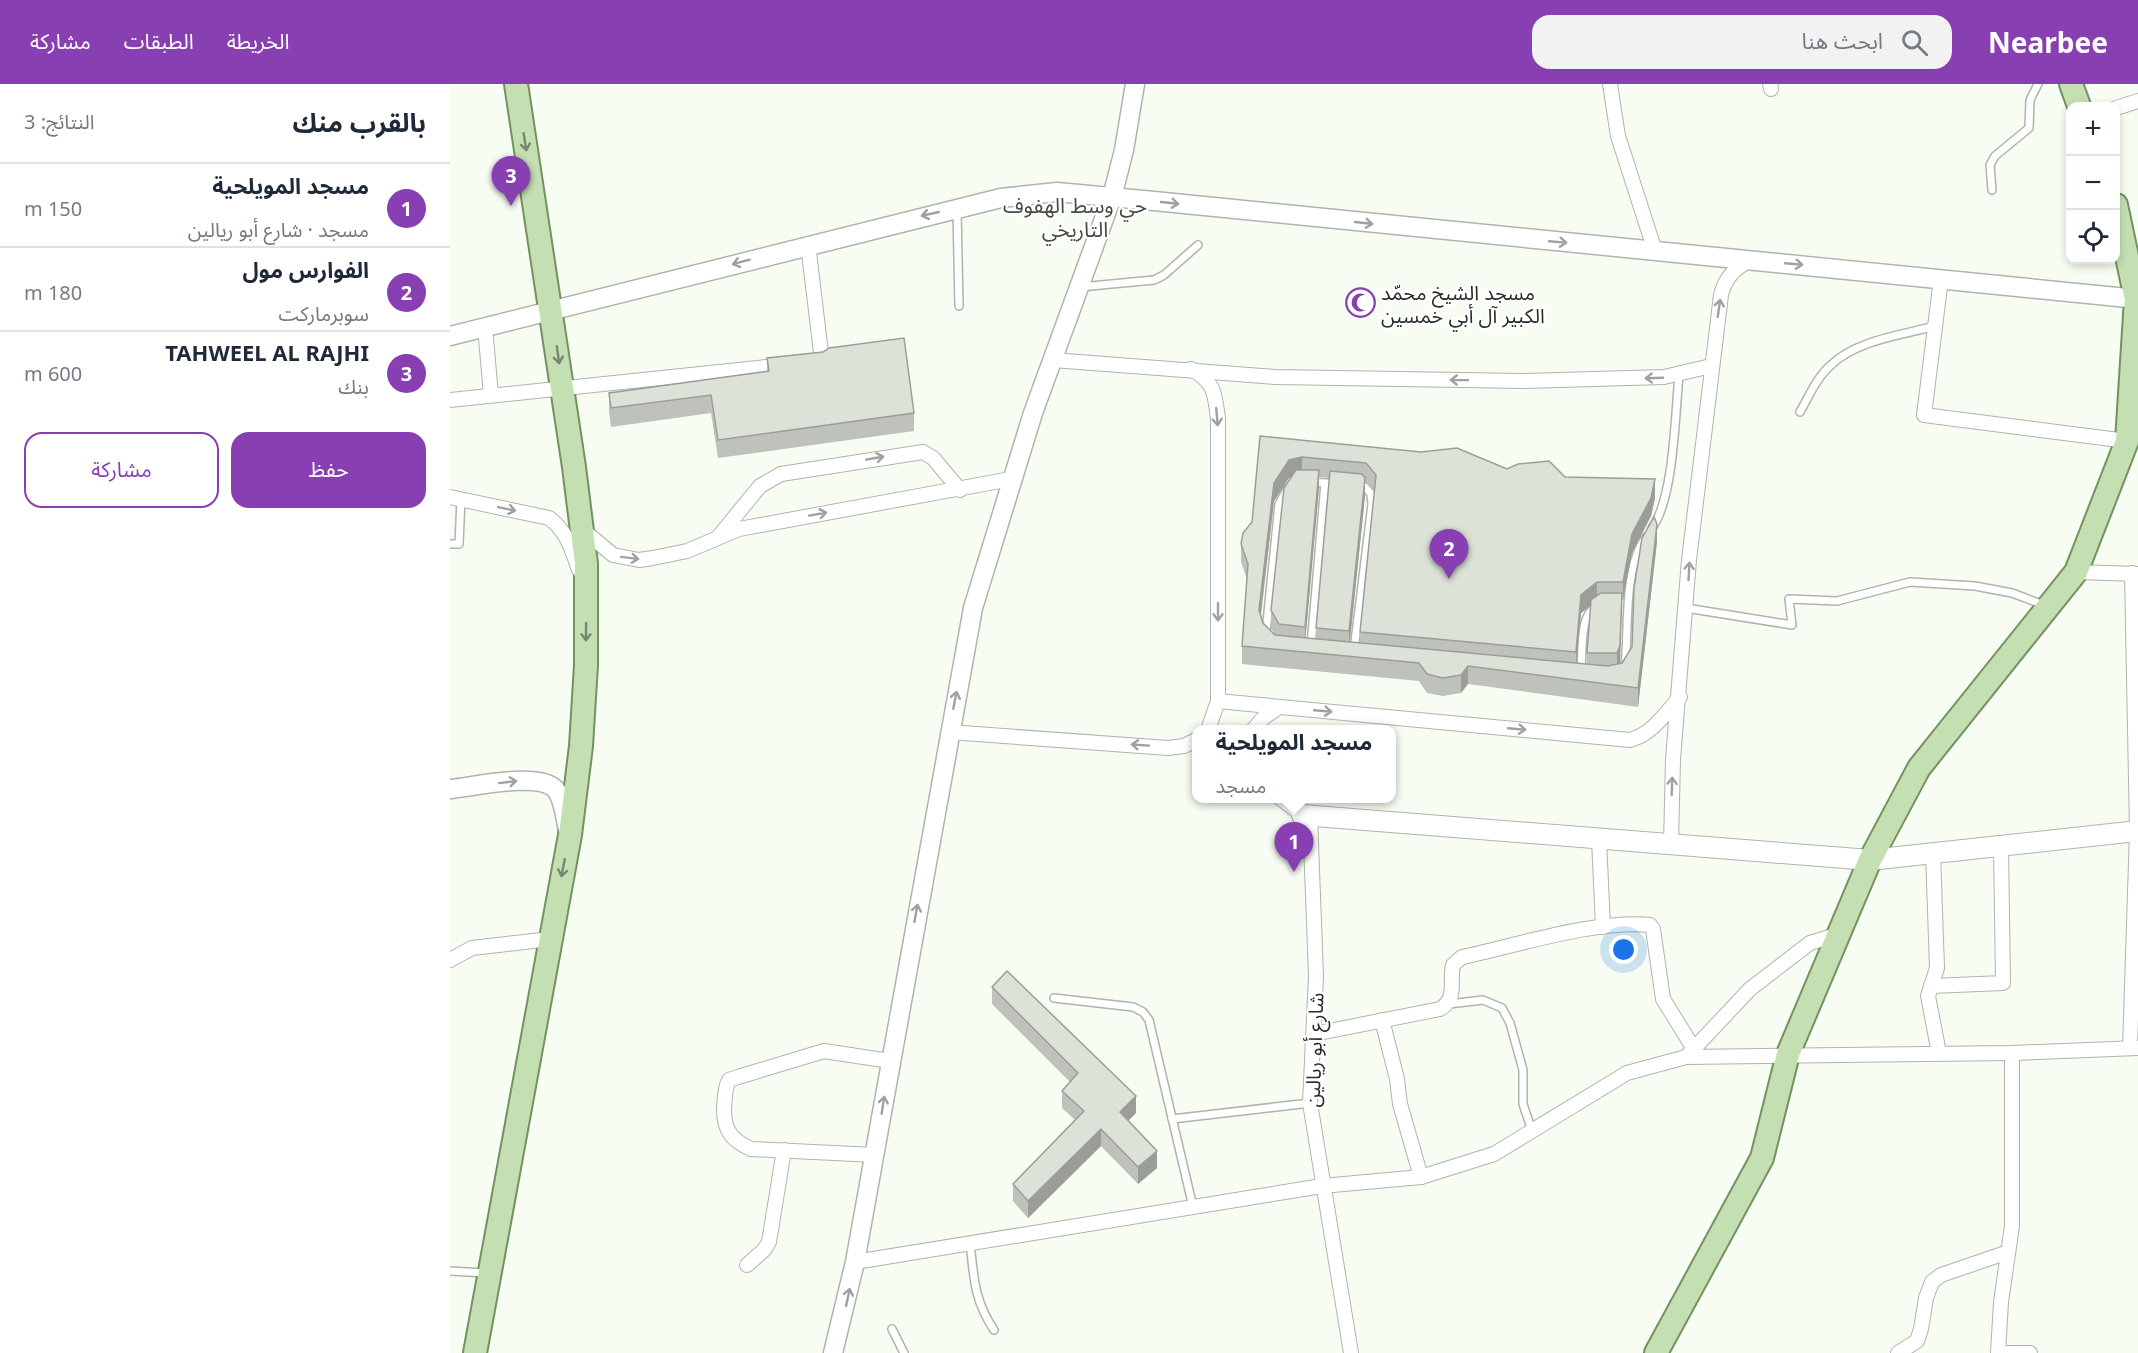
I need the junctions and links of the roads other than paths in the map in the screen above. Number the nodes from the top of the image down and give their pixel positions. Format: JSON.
{"nodes":[{"id":1,"x":516,"y":84,"type":"edge"},
{"id":2,"x":1135,"y":84,"type":"edge"},
{"id":3,"x":1610,"y":84,"type":"edge"},
{"id":4,"x":2038,"y":84,"type":"edge"},
{"id":5,"x":2071,"y":84,"type":"edge"},
{"id":6,"x":2138,"y":101,"type":"edge"},
{"id":7,"x":2078,"y":102,"type":"edge"},
{"id":8,"x":2120,"y":106,"type":"edge"},
{"id":9,"x":1992,"y":190,"type":"dead end"},
{"id":10,"x":1112,"y":197,"type":"junction"},
{"id":11,"x":957,"y":208,"type":"junction"},
{"id":12,"x":2116,"y":210,"type":"edge"},
{"id":13,"x":808,"y":244,"type":"junction"},
{"id":14,"x":1198,"y":245,"type":"dead end"},
{"id":15,"x":1655,"y":252,"type":"junction"},
{"id":16,"x":1750,"y":260,"type":"junction"},
{"id":17,"x":1941,"y":279,"type":"junction"},
{"id":18,"x":1077,"y":287,"type":"junction"},
{"id":19,"x":2137,"y":299,"type":"edge"},
{"id":20,"x":960,"y":306,"type":"dead end"},
{"id":21,"x":551,"y":310,"type":"junction"},
{"id":22,"x":1936,"y":326,"type":"junction"},
{"id":23,"x":485,"y":327,"type":"junction"},
{"id":24,"x":450,"y":336,"type":"edge"},
{"id":25,"x":1053,"y":360,"type":"junction"},
{"id":26,"x":1711,"y":366,"type":"junction"},
{"id":27,"x":2135,"y":367,"type":"edge"},
{"id":28,"x":1191,"y":369,"type":"junction"},
{"id":29,"x":1679,"y":376,"type":"junction"},
{"id":30,"x":563,"y":389,"type":"junction"},
{"id":31,"x":491,"y":395,"type":"junction"},
{"id":32,"x":450,"y":400,"type":"edge"},
{"id":33,"x":1800,"y":412,"type":"dead end"},
{"id":34,"x":2127,"y":441,"type":"junction"},
{"id":35,"x":1011,"y":478,"type":"junction"},
{"id":36,"x":1302,"y":481,"type":"edge"},
{"id":37,"x":1292,"y":483,"type":"edge"},
{"id":38,"x":1325,"y":483,"type":"junction"},
{"id":39,"x":960,"y":490,"type":"junction"},
{"id":40,"x":455,"y":498,"type":"edge"},
{"id":41,"x":582,"y":529,"type":"junction"},
{"id":42,"x":718,"y":536,"type":"junction"},
{"id":43,"x":450,"y":544,"type":"edge"},
{"id":44,"x":2076,"y":572,"type":"junction"},
{"id":45,"x":2135,"y":574,"type":"edge"},
{"id":46,"x":586,"y":592,"type":"junction"},
{"id":47,"x":1609,"y":605,"type":"edge"},
{"id":48,"x":1618,"y":606,"type":"edge"},
{"id":49,"x":1628,"y":606,"type":"junction"},
{"id":50,"x":2046,"y":606,"type":"junction"},
{"id":51,"x":1686,"y":608,"type":"junction"},
{"id":52,"x":1268,"y":639,"type":"edge"},
{"id":53,"x":1299,"y":650,"type":"edge"},
{"id":54,"x":1310,"y":651,"type":"junction"},
{"id":55,"x":1321,"y":652,"type":"edge"},
{"id":56,"x":1343,"y":654,"type":"edge"},
{"id":57,"x":1353,"y":655,"type":"junction"},
{"id":58,"x":1365,"y":656,"type":"edge"},
{"id":59,"x":1569,"y":675,"type":"edge"},
{"id":60,"x":1581,"y":676,"type":"junction"},
{"id":61,"x":1621,"y":676,"type":"edge"},
{"id":62,"x":1590,"y":677,"type":"edge"},
{"id":63,"x":1680,"y":697,"type":"junction"},
{"id":64,"x":1218,"y":701,"type":"junction"},
{"id":65,"x":1279,"y":707,"type":"junction"},
{"id":66,"x":1211,"y":725,"type":"edge"},
{"id":67,"x":1257,"y":725,"type":"edge"},
{"id":68,"x":949,"y":732,"type":"junction"},
{"id":69,"x":1192,"y":742,"type":"edge"},
{"id":70,"x":450,"y":789,"type":"edge"},
{"id":71,"x":1288,"y":803,"type":"edge"},
{"id":72,"x":1306,"y":815,"type":"junction"},
{"id":73,"x":2137,"y":831,"type":"edge"},
{"id":74,"x":570,"y":835,"type":"junction"},
{"id":75,"x":1599,"y":839,"type":"junction"},
{"id":76,"x":1671,"y":844,"type":"junction"},
{"id":77,"x":2001,"y":846,"type":"junction"},
{"id":78,"x":1934,"y":853,"type":"junction"},
{"id":79,"x":1870,"y":860,"type":"junction"},
{"id":80,"x":1603,"y":927,"type":"junction"},
{"id":81,"x":1839,"y":934,"type":"junction"},
{"id":82,"x":550,"y":939,"type":"junction"},
{"id":83,"x":450,"y":960,"type":"edge"},
{"id":84,"x":1931,"y":986,"type":"junction"},
{"id":85,"x":1054,"y":998,"type":"dead end"},
{"id":86,"x":1449,"y":1004,"type":"junction"},
{"id":87,"x":1382,"y":1020,"type":"junction"},
{"id":88,"x":1314,"y":1034,"type":"junction"},
{"id":89,"x":2134,"y":1048,"type":"edge"},
{"id":90,"x":1690,"y":1053,"type":"junction"},
{"id":91,"x":1939,"y":1053,"type":"junction"},
{"id":92,"x":2012,"y":1053,"type":"junction"},
{"id":93,"x":1788,"y":1054,"type":"junction"},
{"id":94,"x":890,"y":1061,"type":"junction"},
{"id":95,"x":1310,"y":1103,"type":"junction"},
{"id":96,"x":1172,"y":1119,"type":"junction"},
{"id":97,"x":1532,"y":1131,"type":"junction"},
{"id":98,"x":784,"y":1150,"type":"junction"},
{"id":99,"x":875,"y":1155,"type":"junction"},
{"id":100,"x":1421,"y":1177,"type":"junction"},
{"id":101,"x":1322,"y":1186,"type":"junction"},
{"id":102,"x":1193,"y":1207,"type":"junction"},
{"id":103,"x":970,"y":1243,"type":"junction"},
{"id":104,"x":2008,"y":1252,"type":"junction"},
{"id":105,"x":855,"y":1262,"type":"junction"},
{"id":106,"x":747,"y":1265,"type":"dead end"},
{"id":107,"x":450,"y":1271,"type":"edge"},
{"id":108,"x":489,"y":1273,"type":"junction"},
{"id":109,"x":892,"y":1329,"type":"dead end"},
{"id":110,"x":994,"y":1330,"type":"dead end"},
{"id":111,"x":475,"y":1353,"type":"edge"},
{"id":112,"x":833,"y":1353,"type":"edge"},
{"id":113,"x":904,"y":1353,"type":"edge"},
{"id":114,"x":1351,"y":1353,"type":"edge"},
{"id":115,"x":1656,"y":1353,"type":"edge"},
{"id":116,"x":1898,"y":1353,"type":"edge"},
{"id":117,"x":1998,"y":1353,"type":"edge"},
{"id":118,"x":2030,"y":1353,"type":"edge"}],
"edges":[{"from":1,"to":21,"type":"main road","one_way":true},
{"from":2,"to":10,"type":"street"},
{"from":3,"to":15,"type":"street"},
{"from":4,"to":9,"type":"lane"},
{"from":5,"to":7,"type":"main road"},
{"from":6,"to":8,"type":"street"},
{"from":10,"to":11,"type":"street"},
{"from":10,"to":15,"type":"street","one_way":true},
{"from":10,"to":18,"type":"street"},
{"from":11,"to":13,"type":"street","one_way":true},
{"from":11,"to":20,"type":"lane"},
{"from":12,"to":19,"type":"main road"},
{"from":13,"to":21,"type":"street","one_way":true},
{"from":13,"to":30,"type":"street"},
{"from":14,"to":18,"type":"lane"},
{"from":15,"to":16,"type":"street"},
{"from":16,"to":17,"type":"street","one_way":true},
{"from":26,"to":16,"type":"street","one_way":true},
{"from":17,"to":19,"type":"street"},
{"from":17,"to":22,"type":"street"},
{"from":18,"to":25,"type":"street"},
{"from":19,"to":27,"type":"main road"},
{"from":21,"to":23,"type":"street"},
{"from":21,"to":30,"type":"main road","one_way":true},
{"from":22,"to":33,"type":"lane"},
{"from":22,"to":34,"type":"street"},
{"from":23,"to":24,"type":"street"},
{"from":23,"to":31,"type":"street"},
{"from":25,"to":28,"type":"street"},
{"from":25,"to":35,"type":"street"},
{"from":26,"to":29,"type":"street"},
{"from":51,"to":26,"type":"street","one_way":true},
{"from":27,"to":34,"type":"main road"},
{"from":29,"to":28,"type":"street","one_way":true},
{"from":28,"to":64,"type":"street","one_way":true},
{"from":29,"to":49,"type":"lane"},
{"from":30,"to":31,"type":"street"},
{"from":30,"to":41,"type":"main road"},
{"from":31,"to":32,"type":"street"},
{"from":34,"to":44,"type":"main road"},
{"from":35,"to":39,"type":"street"},
{"from":68,"to":35,"type":"street","one_way":true},
{"from":36,"to":38,"type":"lane"},
{"from":37,"to":52,"type":"lane"},
{"from":38,"to":54,"type":"lane"},
{"from":38,"to":57,"type":"lane"},
{"from":42,"to":39,"type":"street","one_way":true},
{"from":42,"to":39,"type":"street","one_way":true},
{"from":40,"to":43,"type":"lane"},
{"from":40,"to":46,"type":"street","one_way":true},
{"from":41,"to":42,"type":"street","one_way":true},
{"from":41,"to":46,"type":"main road"},
{"from":44,"to":45,"type":"street"},
{"from":44,"to":50,"type":"main road"},
{"from":45,"to":73,"type":"street"},
{"from":46,"to":74,"type":"main road","one_way":true},
{"from":47,"to":60,"type":"lane"},
{"from":48,"to":49,"type":"lane"},
{"from":49,"to":61,"type":"lane"},
{"from":50,"to":51,"type":"lane"},
{"from":50,"to":79,"type":"main road"},
{"from":51,"to":63,"type":"street"},
{"from":53,"to":54,"type":"lane"},
{"from":54,"to":55,"type":"lane"},
{"from":56,"to":57,"type":"lane"},
{"from":57,"to":58,"type":"lane"},
{"from":59,"to":60,"type":"lane"},
{"from":60,"to":62,"type":"lane"},
{"from":65,"to":63,"type":"street","one_way":true},
{"from":76,"to":63,"type":"street","one_way":true},
{"from":64,"to":65,"type":"street"},
{"from":64,"to":66,"type":"street"},
{"from":65,"to":67,"type":"street"},
{"from":69,"to":68,"type":"street","one_way":true},
{"from":94,"to":68,"type":"street","one_way":true},
{"from":70,"to":74,"type":"street","one_way":true},
{"from":71,"to":72,"type":"street"},
{"from":72,"to":75,"type":"main road"},
{"from":72,"to":88,"type":"street","name":"شارع أبو ريالين"},
{"from":73,"to":77,"type":"main road"},
{"from":73,"to":89,"type":"street"},
{"from":74,"to":82,"type":"main road","one_way":true},
{"from":75,"to":76,"type":"main road"},
{"from":75,"to":80,"type":"street"},
{"from":76,"to":79,"type":"main road"},
{"from":77,"to":78,"type":"main road"},
{"from":77,"to":84,"type":"street"},
{"from":78,"to":79,"type":"main road"},
{"from":78,"to":84,"type":"street"},
{"from":79,"to":81,"type":"main road"},
{"from":80,"to":86,"type":"street"},
{"from":80,"to":90,"type":"street"},
{"from":81,"to":90,"type":"street"},
{"from":81,"to":93,"type":"main road"},
{"from":82,"to":83,"type":"street"},
{"from":82,"to":108,"type":"main road"},
{"from":84,"to":91,"type":"street"},
{"from":85,"to":96,"type":"lane"},
{"from":86,"to":87,"type":"street"},
{"from":86,"to":97,"type":"lane"},
{"from":87,"to":88,"type":"street"},
{"from":87,"to":100,"type":"street"},
{"from":88,"to":95,"type":"street","name":"شارع أبو ريالين"},
{"from":89,"to":92,"type":"street"},
{"from":90,"to":93,"type":"street"},
{"from":90,"to":97,"type":"street"},
{"from":91,"to":92,"type":"street"},
{"from":91,"to":93,"type":"street"},
{"from":92,"to":104,"type":"street"},
{"from":93,"to":115,"type":"main road"},
{"from":94,"to":98,"type":"street"},
{"from":99,"to":94,"type":"street","one_way":true},
{"from":95,"to":96,"type":"lane"},
{"from":95,"to":101,"type":"street","name":"شارع أبو ريالين"},
{"from":96,"to":102,"type":"lane"},
{"from":97,"to":100,"type":"street"},
{"from":98,"to":99,"type":"street"},
{"from":98,"to":106,"type":"street"},
{"from":99,"to":105,"type":"street"},
{"from":100,"to":101,"type":"street"},
{"from":101,"to":102,"type":"street"},
{"from":101,"to":114,"type":"street","name":"شارع أبو ريالين"},
{"from":102,"to":103,"type":"street"},
{"from":103,"to":105,"type":"street"},
{"from":103,"to":110,"type":"lane"},
{"from":104,"to":116,"type":"street"},
{"from":104,"to":117,"type":"street"},
{"from":112,"to":105,"type":"street","one_way":true},
{"from":107,"to":108,"type":"lane"},
{"from":108,"to":111,"type":"main road"},
{"from":109,"to":113,"type":"lane"},
{"from":117,"to":118,"type":"street"}]}
